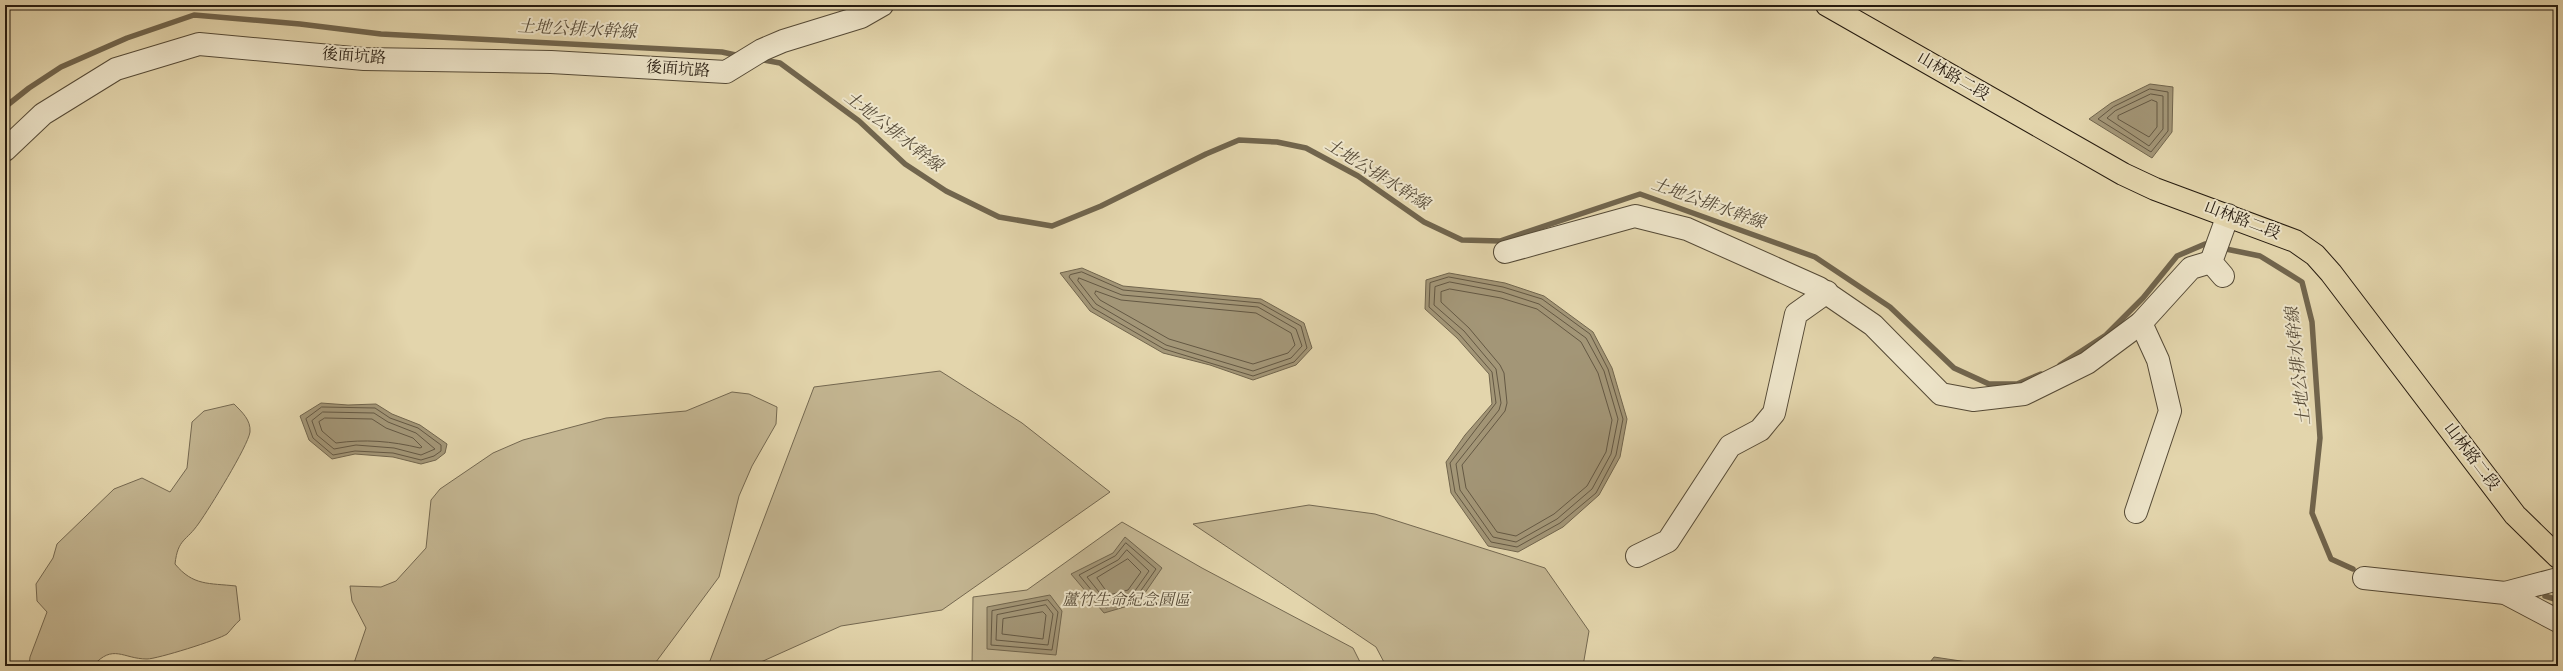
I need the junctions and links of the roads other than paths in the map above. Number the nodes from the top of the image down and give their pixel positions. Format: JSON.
{"nodes":[{"id":1,"x":882,"y":5,"type":"edge"},
{"id":2,"x":1827,"y":5,"type":"edge"},
{"id":3,"x":5,"y":150,"type":"edge"},
{"id":4,"x":2225,"y":222,"type":"junction"},
{"id":5,"x":1505,"y":252,"type":"dead end"},
{"id":6,"x":1826,"y":292,"type":"junction"},
{"id":7,"x":2141,"y":323,"type":"junction"},
{"id":8,"x":2136,"y":512,"type":"dead end"},
{"id":9,"x":1637,"y":556,"type":"dead end"},
{"id":10,"x":2558,"y":557,"type":"edge"},
{"id":11,"x":2364,"y":578,"type":"dead end"},
{"id":12,"x":2558,"y":579,"type":"edge"},
{"id":13,"x":2505,"y":593,"type":"junction"},
{"id":14,"x":2558,"y":621,"type":"edge"}],
"edges":[{"from":1,"to":3,"type":"street","name":"後面坑路"},
{"from":2,"to":4,"type":"main road","name":"山林路二段"},
{"from":4,"to":7,"type":"street"},
{"from":4,"to":10,"type":"main road","name":"山林路二段"},
{"from":5,"to":6,"type":"street"},
{"from":6,"to":7,"type":"street"},
{"from":6,"to":9,"type":"street"},
{"from":7,"to":8,"type":"street"},
{"from":11,"to":13,"type":"street"},
{"from":12,"to":13,"type":"street"},
{"from":13,"to":14,"type":"street"}]}
